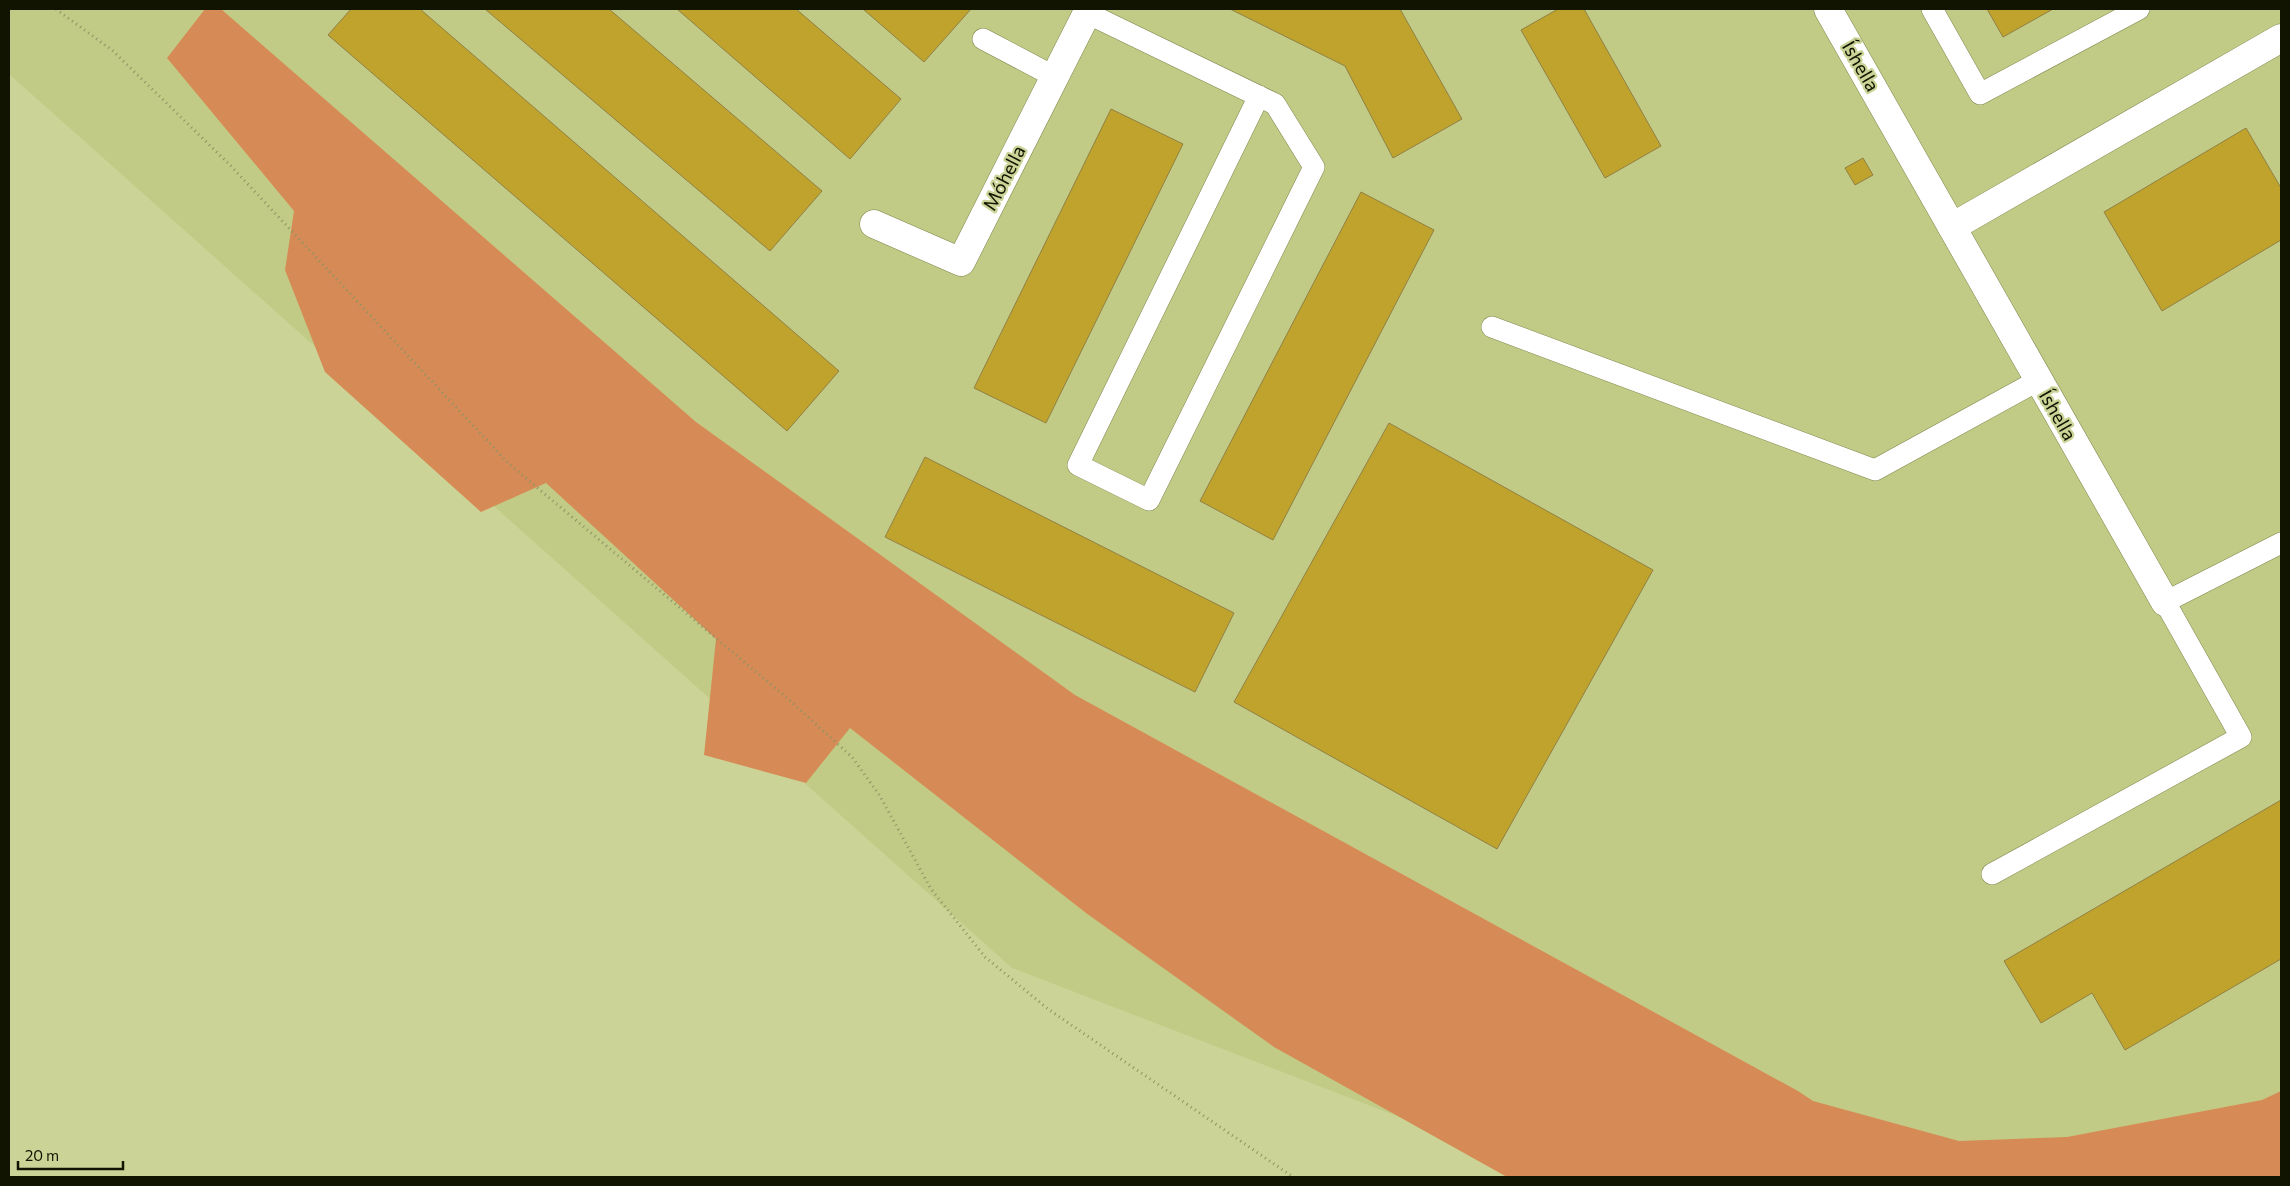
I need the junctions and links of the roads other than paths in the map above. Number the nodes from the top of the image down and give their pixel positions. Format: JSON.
{"nodes":[{"id":1,"x":1828,"y":9,"type":"edge"},
{"id":2,"x":1932,"y":9,"type":"edge"},
{"id":3,"x":2139,"y":9,"type":"edge"},
{"id":4,"x":1088,"y":11,"type":"edge"},
{"id":5,"x":2281,"y":38,"type":"edge"},
{"id":6,"x":983,"y":39,"type":"dead end"},
{"id":7,"x":1055,"y":77,"type":"junction"},
{"id":8,"x":1259,"y":96,"type":"junction"},
{"id":9,"x":874,"y":224,"type":"dead end"},
{"id":10,"x":1952,"y":227,"type":"junction"},
{"id":11,"x":1492,"y":327,"type":"dead end"},
{"id":12,"x":2039,"y":380,"type":"junction"},
{"id":13,"x":2281,"y":543,"type":"edge"},
{"id":14,"x":2165,"y":602,"type":"junction"},
{"id":15,"x":1992,"y":874,"type":"dead end"}],
"edges":[{"from":1,"to":10,"type":"street","name":"Íshella"},
{"from":2,"to":3,"type":"lane"},
{"from":4,"to":7,"type":"street","name":"Móhella"},
{"from":4,"to":8,"type":"lane"},
{"from":5,"to":10,"type":"street"},
{"from":6,"to":7,"type":"lane"},
{"from":7,"to":9,"type":"street","name":"Móhella"},
{"from":8,"to":8,"type":"lane"},
{"from":10,"to":12,"type":"street","name":"Íshella"},
{"from":11,"to":12,"type":"lane"},
{"from":12,"to":14,"type":"street","name":"Íshella"},
{"from":13,"to":14,"type":"lane"},
{"from":14,"to":15,"type":"lane"}]}
